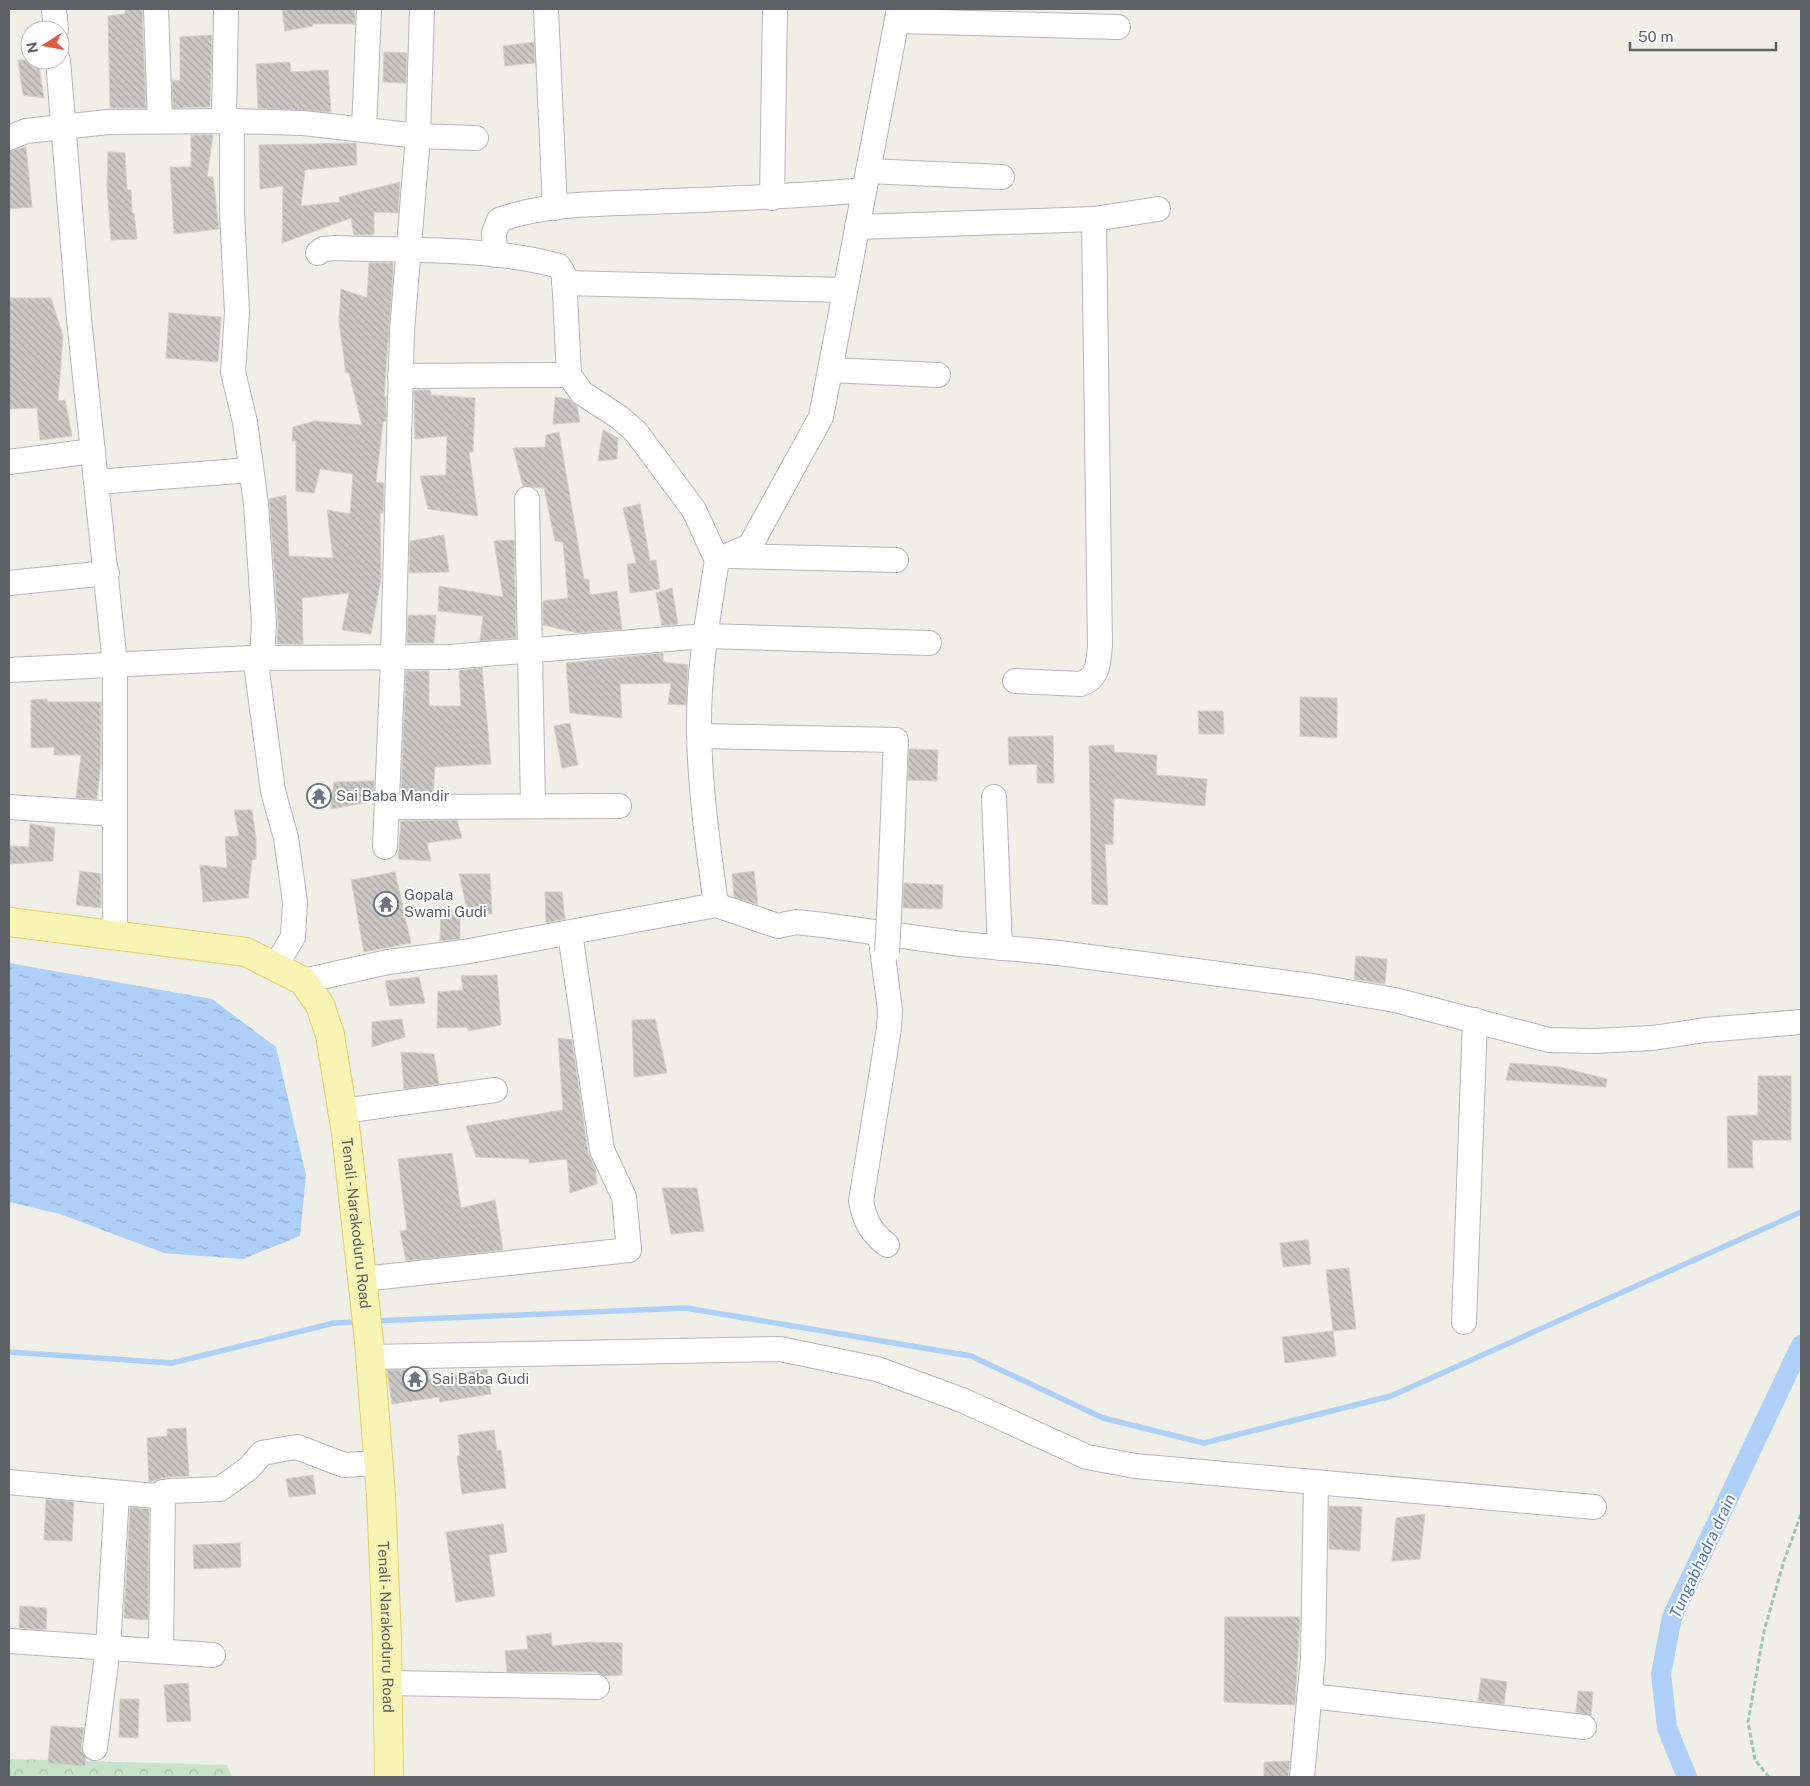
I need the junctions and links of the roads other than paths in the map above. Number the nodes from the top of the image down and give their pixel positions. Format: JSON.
{"nodes":[{"id":1,"x":156,"y":9,"type":"edge"},
{"id":2,"x":226,"y":9,"type":"edge"},
{"id":3,"x":369,"y":9,"type":"edge"},
{"id":4,"x":422,"y":9,"type":"edge"},
{"id":5,"x":546,"y":9,"type":"edge"},
{"id":6,"x":775,"y":9,"type":"edge"},
{"id":7,"x":898,"y":15,"type":"edge"},
{"id":8,"x":1118,"y":27,"type":"dead end"},
{"id":9,"x":59,"y":70,"type":"edge"},
{"id":10,"x":160,"y":121,"type":"junction"},
{"id":11,"x":228,"y":121,"type":"junction"},
{"id":12,"x":62,"y":127,"type":"junction"},
{"id":13,"x":364,"y":130,"type":"junction"},
{"id":14,"x":418,"y":136,"type":"junction"},
{"id":15,"x":9,"y":138,"type":"edge"},
{"id":16,"x":476,"y":138,"type":"dead end"},
{"id":17,"x":1002,"y":177,"type":"dead end"},
{"id":18,"x":866,"y":181,"type":"junction"},
{"id":19,"x":772,"y":198,"type":"junction"},
{"id":20,"x":555,"y":208,"type":"junction"},
{"id":21,"x":1158,"y":209,"type":"dead end"},
{"id":22,"x":1094,"y":219,"type":"junction"},
{"id":23,"x":857,"y":227,"type":"junction"},
{"id":24,"x":408,"y":251,"type":"junction"},
{"id":25,"x":318,"y":253,"type":"dead end"},
{"id":26,"x":495,"y":255,"type":"junction"},
{"id":27,"x":564,"y":284,"type":"junction"},
{"id":28,"x":845,"y":290,"type":"junction"},
{"id":29,"x":830,"y":370,"type":"junction"},
{"id":30,"x":569,"y":375,"type":"junction"},
{"id":31,"x":938,"y":375,"type":"dead end"},
{"id":32,"x":400,"y":376,"type":"junction"},
{"id":33,"x":93,"y":451,"type":"junction"},
{"id":34,"x":9,"y":462,"type":"edge"},
{"id":35,"x":251,"y":470,"type":"junction"},
{"id":36,"x":96,"y":482,"type":"junction"},
{"id":37,"x":527,"y":499,"type":"dead end"},
{"id":38,"x":722,"y":558,"type":"junction"},
{"id":39,"x":896,"y":560,"type":"dead end"},
{"id":40,"x":106,"y":573,"type":"junction"},
{"id":41,"x":9,"y":583,"type":"edge"},
{"id":42,"x":705,"y":636,"type":"junction"},
{"id":43,"x":929,"y":643,"type":"dead end"},
{"id":44,"x":528,"y":651,"type":"junction"},
{"id":45,"x":393,"y":657,"type":"junction"},
{"id":46,"x":262,"y":658,"type":"junction"},
{"id":47,"x":115,"y":664,"type":"junction"},
{"id":48,"x":9,"y":670,"type":"edge"},
{"id":49,"x":1015,"y":681,"type":"dead end"},
{"id":50,"x":699,"y":736,"type":"junction"},
{"id":51,"x":994,"y":797,"type":"dead end"},
{"id":52,"x":534,"y":806,"type":"junction"},
{"id":53,"x":619,"y":806,"type":"dead end"},
{"id":54,"x":9,"y":807,"type":"edge"},
{"id":55,"x":387,"y":807,"type":"junction"},
{"id":56,"x":115,"y":814,"type":"junction"},
{"id":57,"x":385,"y":847,"type":"dead end"},
{"id":58,"x":716,"y":905,"type":"junction"},
{"id":59,"x":9,"y":922,"type":"edge"},
{"id":60,"x":570,"y":933,"type":"junction"},
{"id":61,"x":115,"y":936,"type":"junction"},
{"id":62,"x":886,"y":944,"type":"junction"},
{"id":63,"x":1000,"y":948,"type":"junction"},
{"id":64,"x":276,"y":965,"type":"junction"},
{"id":65,"x":304,"y":981,"type":"junction"},
{"id":66,"x":1475,"y":1020,"type":"junction"},
{"id":67,"x":1801,"y":1022,"type":"edge"},
{"id":68,"x":496,"y":1090,"type":"dead end"},
{"id":69,"x":343,"y":1111,"type":"junction"},
{"id":70,"x":887,"y":1245,"type":"dead end"},
{"id":71,"x":364,"y":1290,"type":"junction"},
{"id":72,"x":1464,"y":1322,"type":"dead end"},
{"id":73,"x":370,"y":1349,"type":"junction"},
{"id":74,"x":378,"y":1463,"type":"junction"},
{"id":75,"x":9,"y":1482,"type":"edge"},
{"id":76,"x":1316,"y":1482,"type":"junction"},
{"id":77,"x":164,"y":1492,"type":"junction"},
{"id":78,"x":117,"y":1493,"type":"junction"},
{"id":79,"x":1594,"y":1507,"type":"dead end"},
{"id":80,"x":9,"y":1641,"type":"edge"},
{"id":81,"x":108,"y":1648,"type":"junction"},
{"id":82,"x":161,"y":1650,"type":"junction"},
{"id":83,"x":213,"y":1655,"type":"dead end"},
{"id":84,"x":388,"y":1683,"type":"junction"},
{"id":85,"x":597,"y":1687,"type":"dead end"},
{"id":86,"x":1311,"y":1696,"type":"junction"},
{"id":87,"x":1584,"y":1727,"type":"dead end"},
{"id":88,"x":95,"y":1748,"type":"dead end"},
{"id":89,"x":389,"y":1777,"type":"edge"},
{"id":90,"x":1302,"y":1777,"type":"edge"}],
"edges":[{"from":1,"to":10,"type":"street"},
{"from":2,"to":11,"type":"street"},
{"from":3,"to":13,"type":"street"},
{"from":4,"to":14,"type":"street"},
{"from":5,"to":20,"type":"street"},
{"from":6,"to":19,"type":"street"},
{"from":7,"to":8,"type":"street"},
{"from":7,"to":18,"type":"street"},
{"from":9,"to":12,"type":"street"},
{"from":10,"to":11,"type":"street"},
{"from":10,"to":12,"type":"street"},
{"from":11,"to":13,"type":"street"},
{"from":11,"to":35,"type":"street"},
{"from":12,"to":15,"type":"street"},
{"from":12,"to":33,"type":"street"},
{"from":13,"to":14,"type":"street"},
{"from":14,"to":16,"type":"street"},
{"from":14,"to":24,"type":"street"},
{"from":17,"to":18,"type":"street"},
{"from":18,"to":19,"type":"street"},
{"from":18,"to":23,"type":"street"},
{"from":19,"to":20,"type":"street"},
{"from":20,"to":26,"type":"street"},
{"from":21,"to":22,"type":"street"},
{"from":22,"to":23,"type":"street"},
{"from":22,"to":49,"type":"street"},
{"from":23,"to":28,"type":"street"},
{"from":24,"to":25,"type":"street"},
{"from":24,"to":26,"type":"street"},
{"from":24,"to":32,"type":"street"},
{"from":26,"to":27,"type":"street"},
{"from":27,"to":28,"type":"street"},
{"from":27,"to":30,"type":"street"},
{"from":28,"to":29,"type":"street"},
{"from":29,"to":31,"type":"street"},
{"from":29,"to":38,"type":"street"},
{"from":30,"to":32,"type":"street"},
{"from":30,"to":38,"type":"street"},
{"from":32,"to":45,"type":"street"},
{"from":33,"to":34,"type":"street"},
{"from":33,"to":36,"type":"street"},
{"from":35,"to":36,"type":"street"},
{"from":35,"to":46,"type":"street"},
{"from":36,"to":40,"type":"street"},
{"from":37,"to":44,"type":"street"},
{"from":38,"to":39,"type":"street"},
{"from":38,"to":42,"type":"street"},
{"from":40,"to":41,"type":"street"},
{"from":40,"to":47,"type":"street"},
{"from":42,"to":43,"type":"street"},
{"from":42,"to":44,"type":"street"},
{"from":42,"to":50,"type":"street"},
{"from":44,"to":45,"type":"street"},
{"from":44,"to":52,"type":"street"},
{"from":45,"to":46,"type":"street"},
{"from":45,"to":55,"type":"street"},
{"from":46,"to":47,"type":"street"},
{"from":46,"to":64,"type":"street"},
{"from":47,"to":48,"type":"street"},
{"from":47,"to":56,"type":"street"},
{"from":50,"to":58,"type":"street"},
{"from":50,"to":62,"type":"street"},
{"from":51,"to":63,"type":"street"},
{"from":52,"to":53,"type":"street"},
{"from":52,"to":55,"type":"street"},
{"from":54,"to":56,"type":"street"},
{"from":55,"to":57,"type":"street"},
{"from":56,"to":61,"type":"street"},
{"from":58,"to":60,"type":"street"},
{"from":58,"to":62,"type":"street"},
{"from":59,"to":61,"type":"main road","name":"Tenali - Narakoduru Road"},
{"from":60,"to":65,"type":"street"},
{"from":60,"to":71,"type":"street"},
{"from":61,"to":64,"type":"main road","name":"Tenali - Narakoduru Road"},
{"from":62,"to":63,"type":"street"},
{"from":62,"to":70,"type":"street"},
{"from":63,"to":66,"type":"street"},
{"from":64,"to":65,"type":"main road","name":"Tenali - Narakoduru Road"},
{"from":65,"to":69,"type":"main road","name":"Tenali - Narakoduru Road"},
{"from":66,"to":67,"type":"street"},
{"from":66,"to":72,"type":"street"},
{"from":68,"to":69,"type":"street"},
{"from":69,"to":71,"type":"main road","name":"Tenali - Narakoduru Road"},
{"from":71,"to":73,"type":"main road","name":"Tenali - Narakoduru Road"},
{"from":73,"to":74,"type":"main road","name":"Tenali - Narakoduru Road"},
{"from":73,"to":76,"type":"street"},
{"from":74,"to":77,"type":"street"},
{"from":74,"to":84,"type":"main road","name":"Tenali - Narakoduru Road"},
{"from":75,"to":78,"type":"street"},
{"from":76,"to":79,"type":"street"},
{"from":76,"to":86,"type":"street"},
{"from":77,"to":78,"type":"street"},
{"from":77,"to":82,"type":"street"},
{"from":78,"to":81,"type":"street"},
{"from":80,"to":81,"type":"street"},
{"from":81,"to":82,"type":"street"},
{"from":81,"to":88,"type":"street"},
{"from":82,"to":83,"type":"street"},
{"from":84,"to":85,"type":"street"},
{"from":84,"to":89,"type":"main road","name":"Tenali - Narakoduru Road"},
{"from":86,"to":87,"type":"street"},
{"from":86,"to":90,"type":"street"}]}
